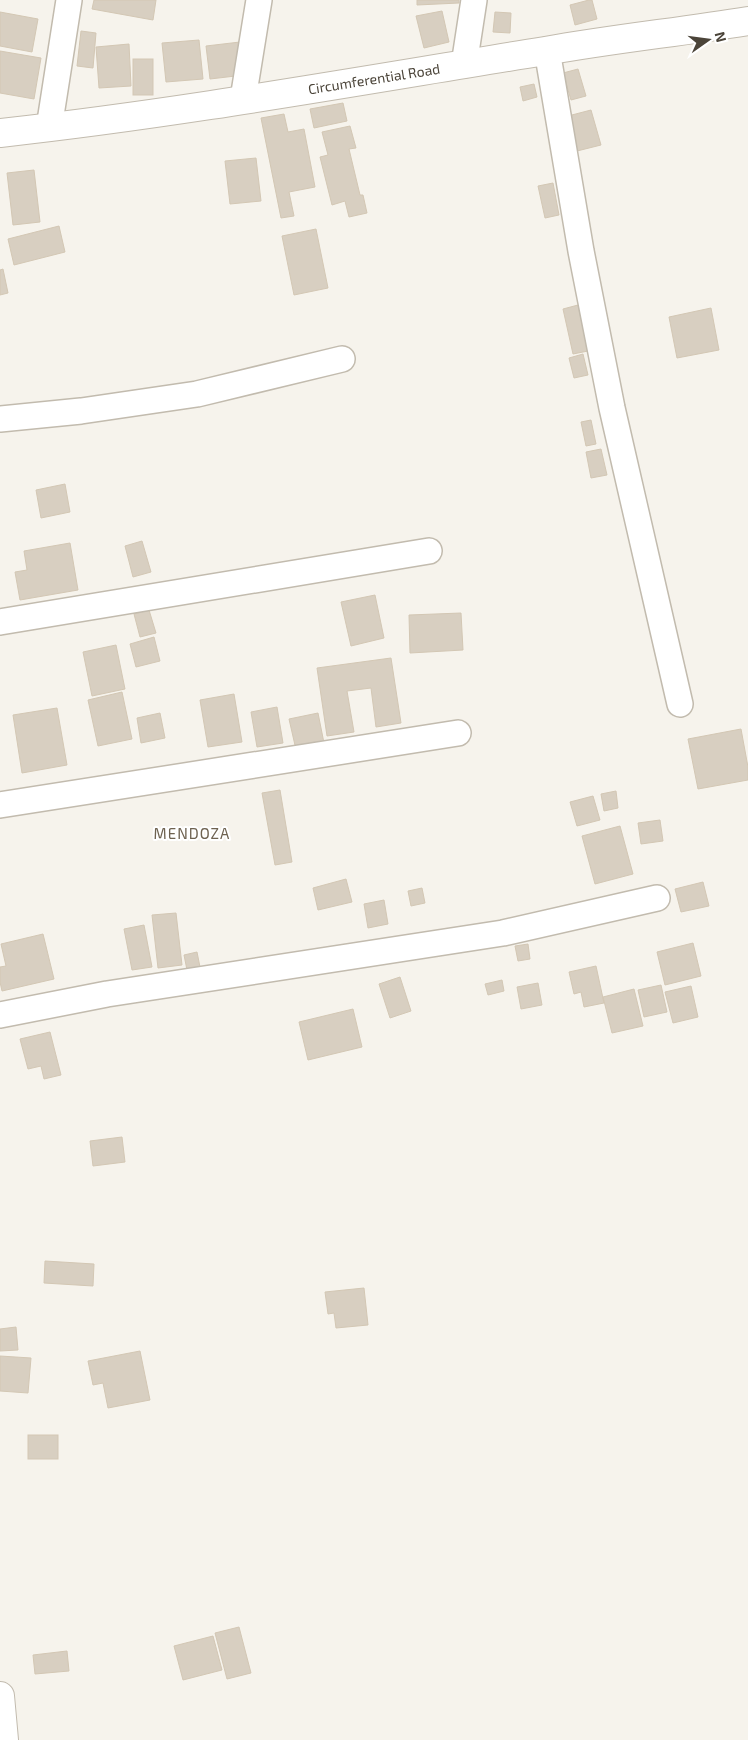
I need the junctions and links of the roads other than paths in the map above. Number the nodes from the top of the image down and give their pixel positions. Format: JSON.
{"nodes":[{"id":1,"x":69,"y":0,"type":"edge"},
{"id":2,"x":259,"y":0,"type":"edge"},
{"id":3,"x":474,"y":0,"type":"edge"},
{"id":4,"x":748,"y":21,"type":"edge"},
{"id":5,"x":546,"y":50,"type":"junction"},
{"id":6,"x":464,"y":65,"type":"junction"},
{"id":7,"x":243,"y":99,"type":"junction"},
{"id":8,"x":49,"y":128,"type":"junction"},
{"id":9,"x":0,"y":133,"type":"edge"},
{"id":10,"x":342,"y":359,"type":"dead end"},
{"id":11,"x":0,"y":419,"type":"edge"},
{"id":12,"x":429,"y":552,"type":"dead end"},
{"id":13,"x":0,"y":622,"type":"edge"},
{"id":14,"x":680,"y":704,"type":"dead end"},
{"id":15,"x":458,"y":733,"type":"dead end"},
{"id":16,"x":0,"y":805,"type":"edge"},
{"id":17,"x":657,"y":898,"type":"dead end"},
{"id":18,"x":0,"y":1015,"type":"edge"},
{"id":19,"x":0,"y":1696,"type":"edge"},
{"id":20,"x":4,"y":1740,"type":"edge"}],
"edges":[{"from":1,"to":8,"type":"street"},
{"from":2,"to":7,"type":"street"},
{"from":3,"to":6,"type":"street"},
{"from":4,"to":5,"type":"street","name":"Circumferential Road"},
{"from":5,"to":6,"type":"street","name":"Circumferential Road"},
{"from":5,"to":14,"type":"street"},
{"from":6,"to":7,"type":"street","name":"Circumferential Road"},
{"from":7,"to":8,"type":"street","name":"Circumferential Road"},
{"from":8,"to":9,"type":"street","name":"Circumferential Road"},
{"from":10,"to":11,"type":"street"},
{"from":12,"to":13,"type":"street"},
{"from":15,"to":16,"type":"street"},
{"from":17,"to":18,"type":"street"},
{"from":19,"to":20,"type":"street"}]}
